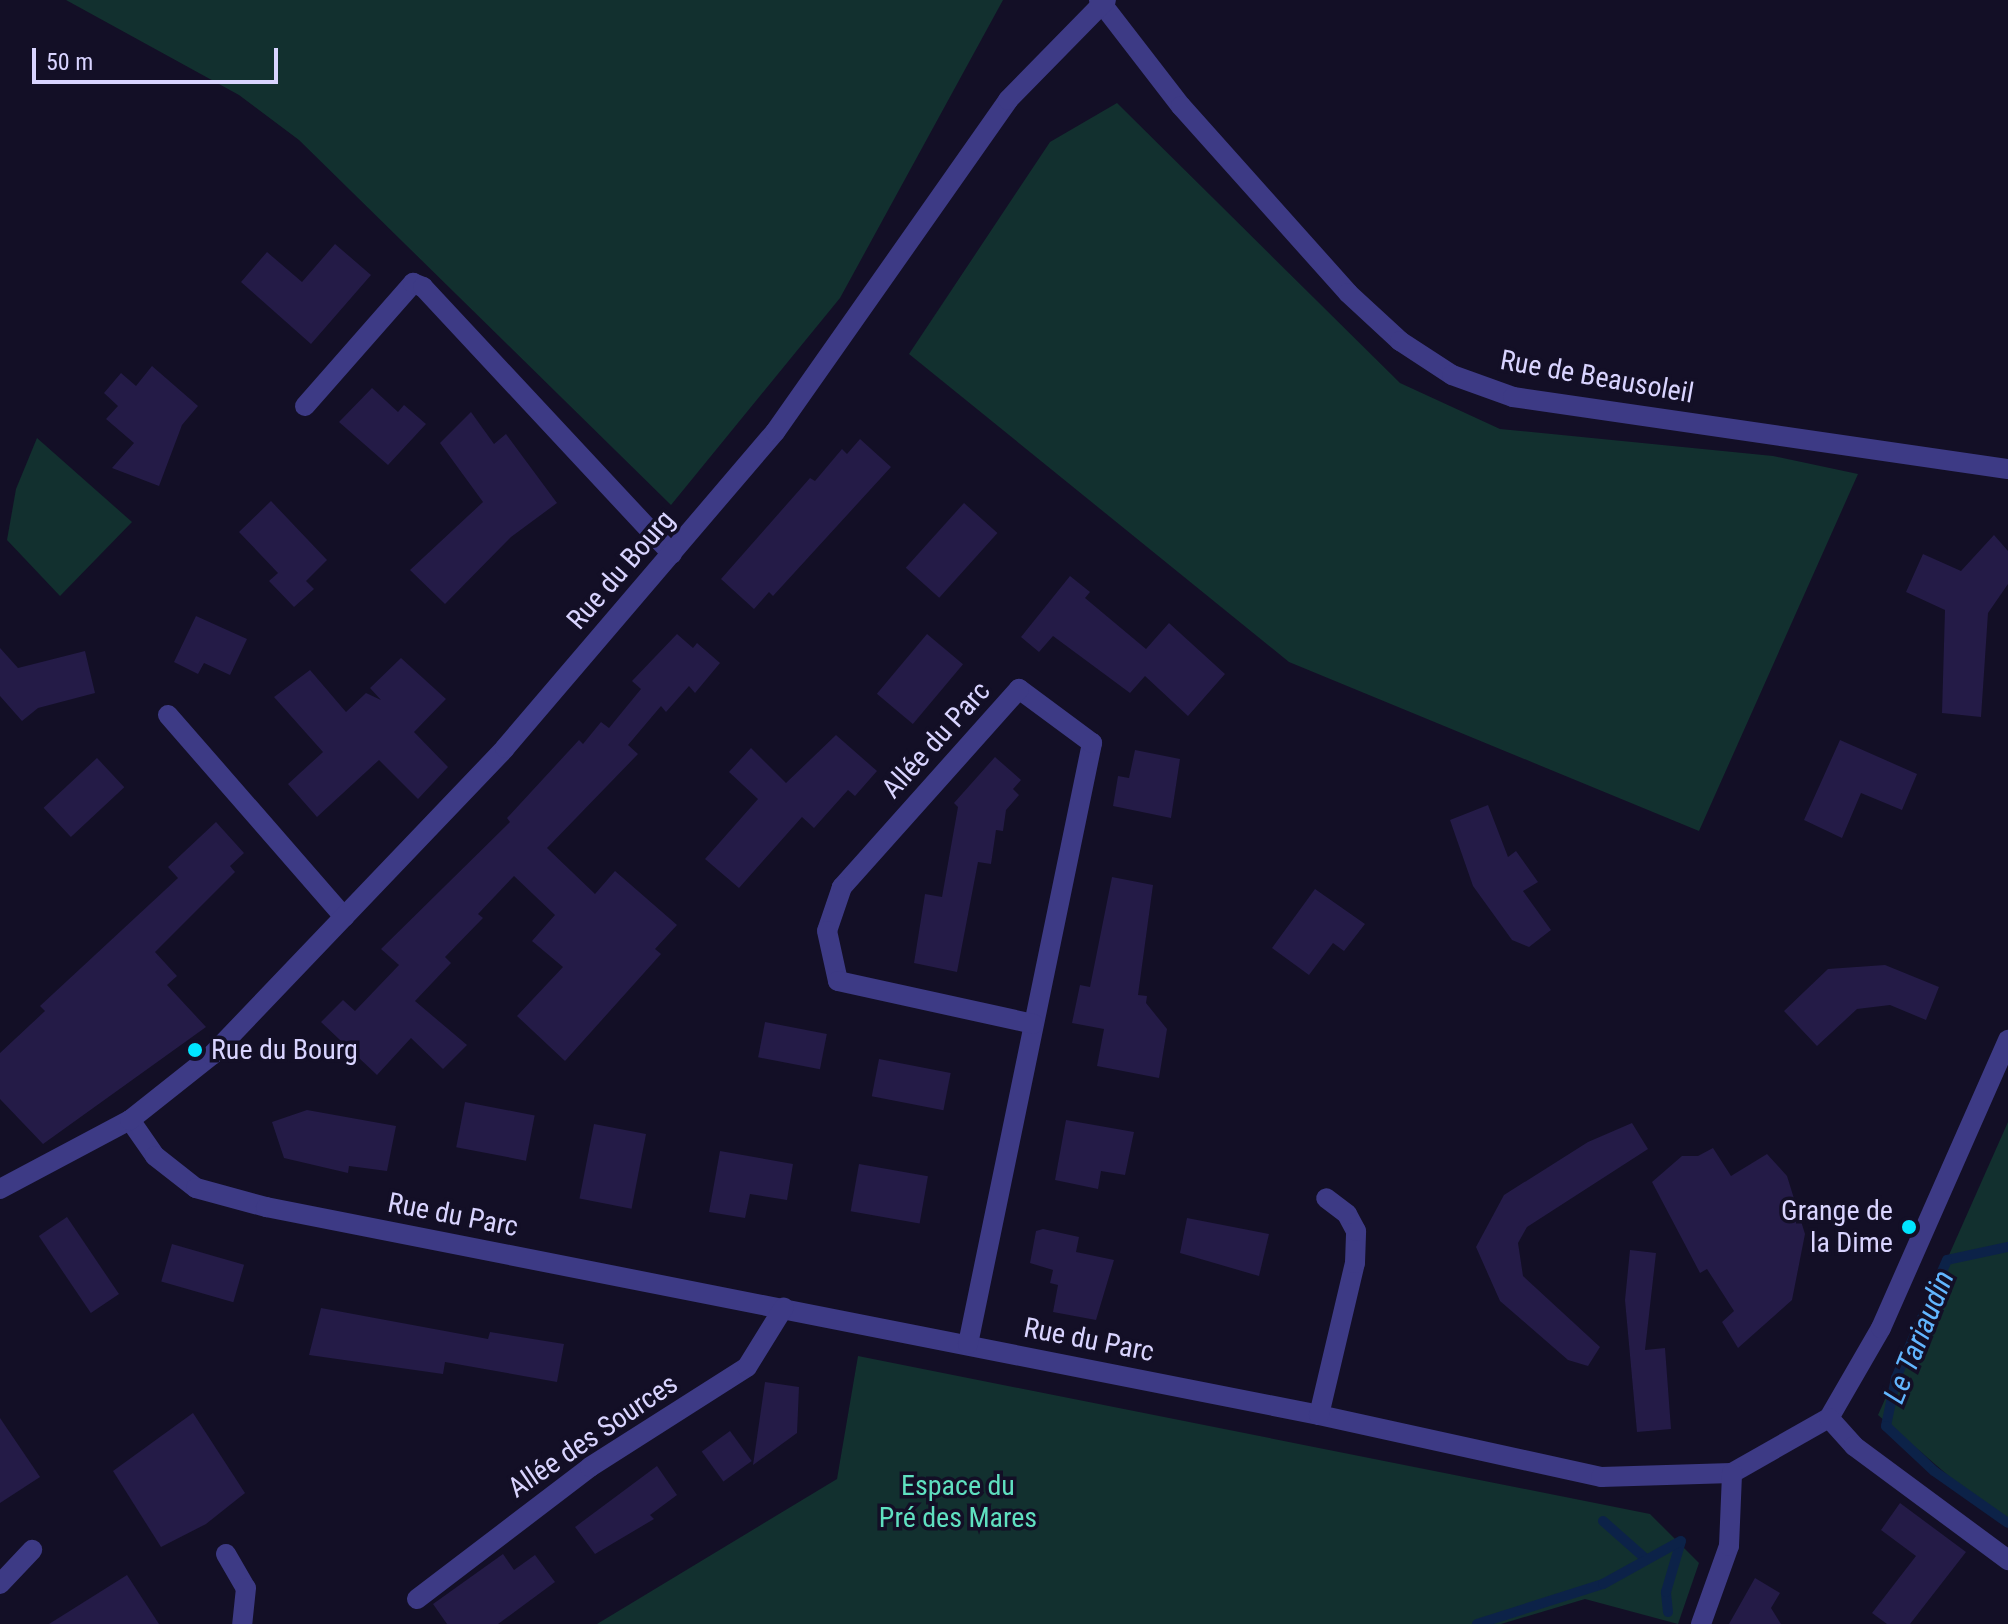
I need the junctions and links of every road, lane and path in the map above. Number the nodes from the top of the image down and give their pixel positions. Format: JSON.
{"nodes":[{"id":1,"x":1102,"y":1,"type":"edge"},
{"id":2,"x":305,"y":406,"type":"dead end"},
{"id":3,"x":2008,"y":469,"type":"edge"},
{"id":4,"x":672,"y":554,"type":"junction"},
{"id":5,"x":168,"y":715,"type":"dead end"},
{"id":6,"x":344,"y":917,"type":"junction"},
{"id":7,"x":1033,"y":1024,"type":"junction"},
{"id":8,"x":2008,"y":1040,"type":"edge"},
{"id":9,"x":130,"y":1120,"type":"junction"},
{"id":10,"x":0,"y":1189,"type":"edge"},
{"id":11,"x":1326,"y":1198,"type":"dead end"},
{"id":12,"x":784,"y":1307,"type":"junction"},
{"id":13,"x":968,"y":1344,"type":"junction"},
{"id":14,"x":1319,"y":1415,"type":"junction"},
{"id":15,"x":1829,"y":1418,"type":"junction"},
{"id":16,"x":1732,"y":1473,"type":"junction"},
{"id":17,"x":32,"y":1550,"type":"dead end"},
{"id":18,"x":226,"y":1554,"type":"dead end"},
{"id":19,"x":2008,"y":1560,"type":"edge"},
{"id":20,"x":0,"y":1584,"type":"edge"},
{"id":21,"x":417,"y":1599,"type":"dead end"},
{"id":22,"x":242,"y":1624,"type":"edge"},
{"id":23,"x":1701,"y":1624,"type":"edge"}],
"edges":[{"from":1,"to":3,"type":"street","name":"Rue de Beausoleil"},
{"from":1,"to":4,"type":"street","name":"Rue du Bourg"},
{"from":2,"to":4,"type":"street"},
{"from":4,"to":6,"type":"street","name":"Rue du Bourg"},
{"from":5,"to":6,"type":"street"},
{"from":6,"to":9,"type":"street","name":"Rue du Bourg"},
{"from":7,"to":7,"type":"street","name":"Allée du Parc"},
{"from":7,"to":13,"type":"street","name":"Allée du Parc"},
{"from":8,"to":15,"type":"street"},
{"from":9,"to":10,"type":"street","name":"Rue du Bourg"},
{"from":9,"to":12,"type":"street","name":"Rue du Parc"},
{"from":11,"to":14,"type":"street"},
{"from":12,"to":13,"type":"street","name":"Rue du Parc"},
{"from":12,"to":21,"type":"street","name":"Allée des Sources"},
{"from":13,"to":14,"type":"street","name":"Rue du Parc"},
{"from":14,"to":16,"type":"street","name":"Rue du Parc"},
{"from":15,"to":16,"type":"street","name":"Rue du Parc"},
{"from":15,"to":19,"type":"street"},
{"from":16,"to":23,"type":"street"},
{"from":17,"to":20,"type":"street"},
{"from":18,"to":22,"type":"street"}]}
